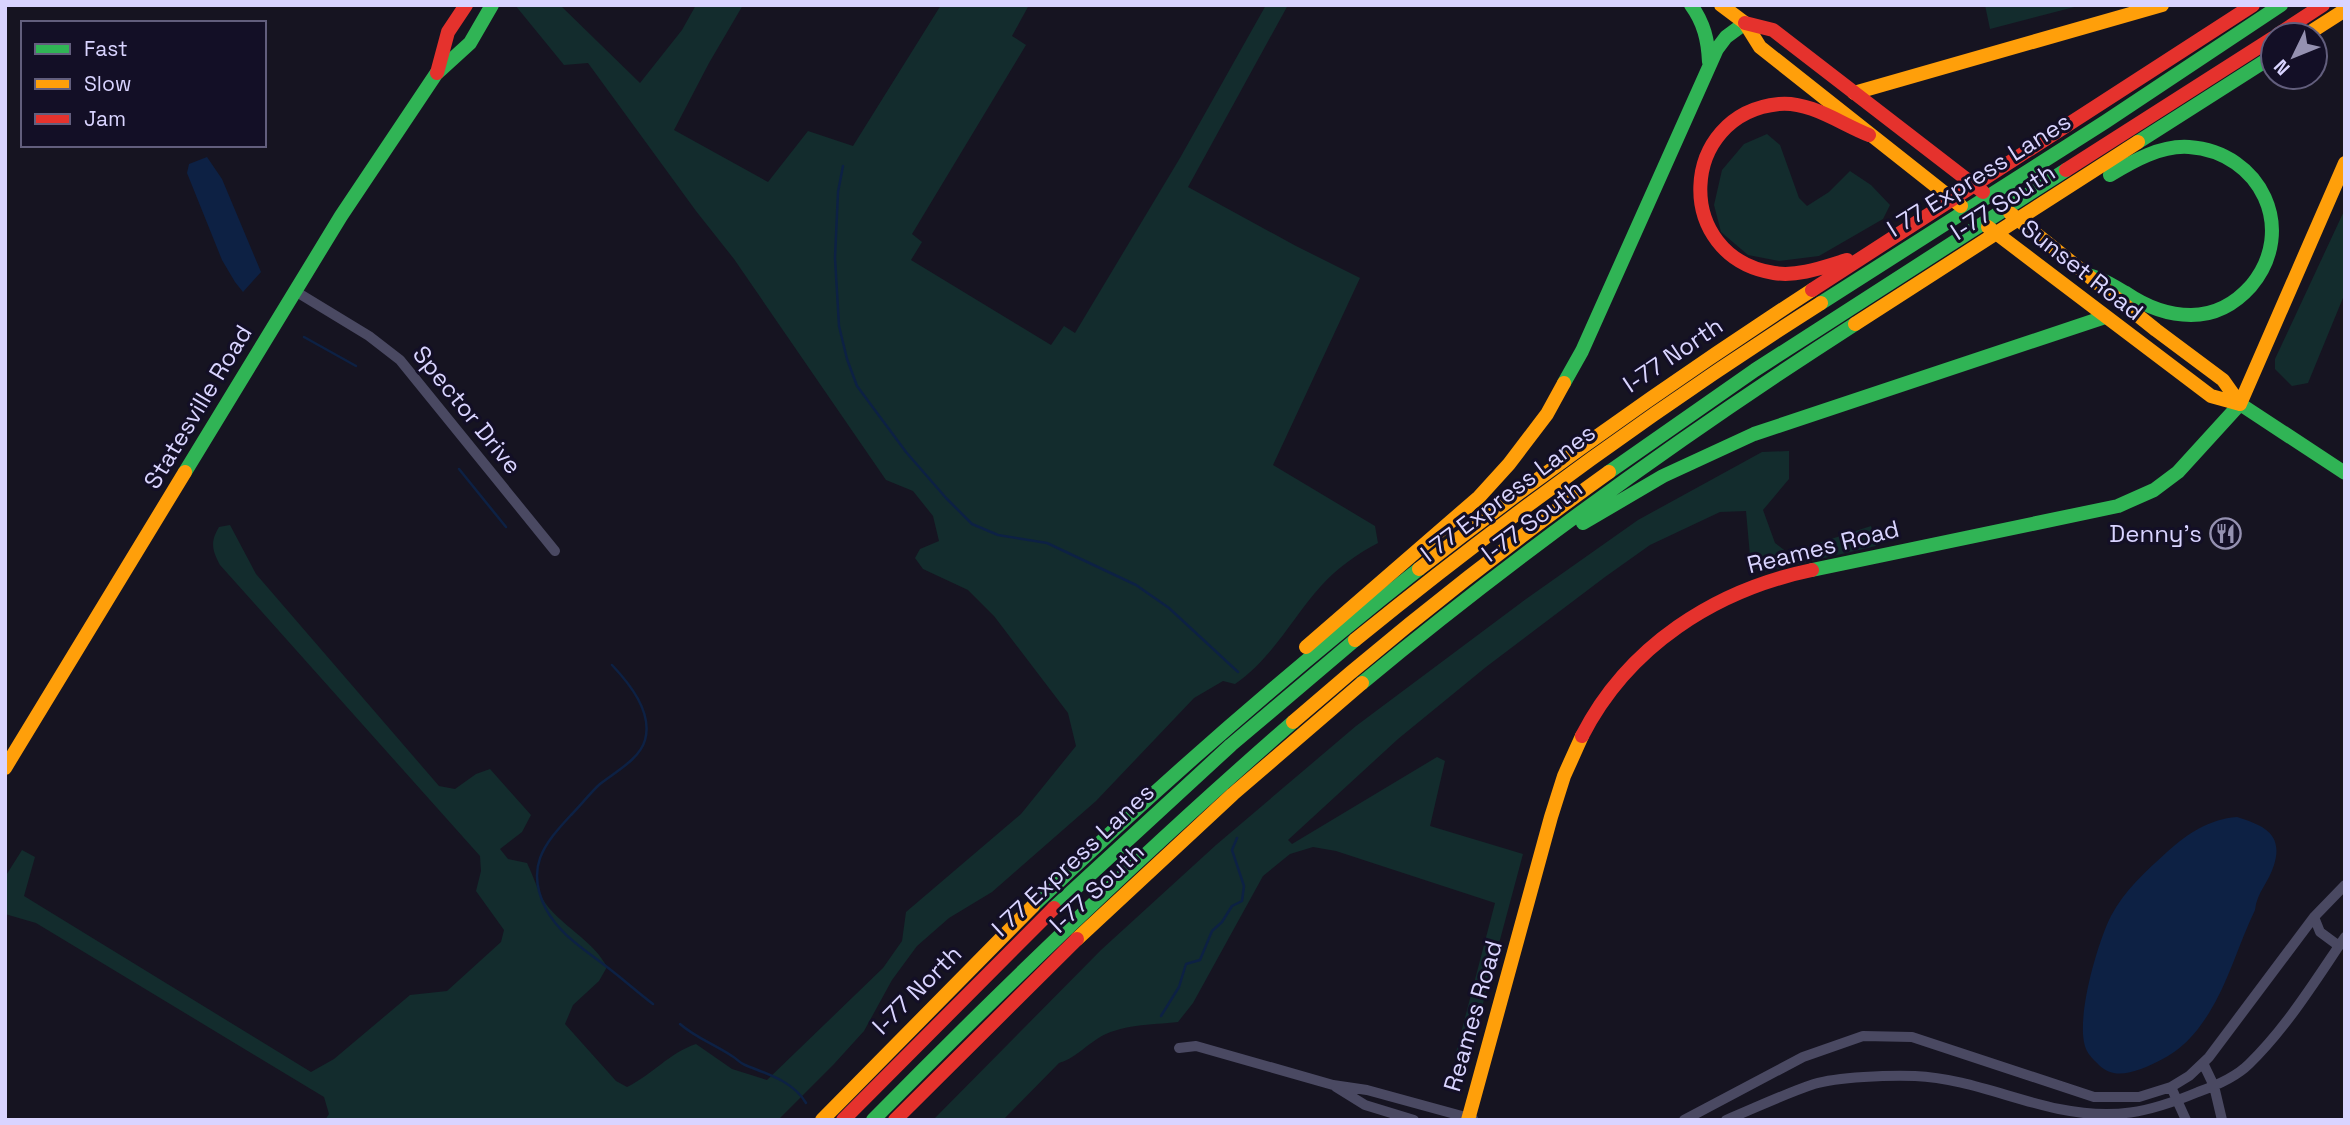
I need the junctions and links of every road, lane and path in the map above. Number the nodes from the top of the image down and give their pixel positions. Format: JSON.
{"nodes":[{"id":1,"x":466,"y":5,"type":"edge"},
{"id":2,"x":492,"y":5,"type":"edge"},
{"id":3,"x":1690,"y":5,"type":"edge"},
{"id":4,"x":1721,"y":5,"type":"edge"},
{"id":5,"x":2162,"y":5,"type":"edge"},
{"id":6,"x":2253,"y":5,"type":"edge"},
{"id":7,"x":2281,"y":5,"type":"edge"},
{"id":8,"x":2323,"y":5,"type":"edge"},
{"id":9,"x":2345,"y":10,"type":"edge"},
{"id":10,"x":2298,"y":21,"type":"edge"},
{"id":11,"x":2328,"y":21,"type":"edge"},
{"id":12,"x":1745,"y":23,"type":"junction"},
{"id":13,"x":2259,"y":46,"type":"edge"},
{"id":14,"x":2259,"y":65,"type":"edge"},
{"id":15,"x":1709,"y":66,"type":"junction"},
{"id":16,"x":436,"y":74,"type":"junction"},
{"id":17,"x":1854,"y":93,"type":"junction"},
{"id":18,"x":1869,"y":135,"type":"junction"},
{"id":19,"x":2345,"y":163,"type":"edge"},
{"id":20,"x":2067,"y":188,"type":"junction"},
{"id":21,"x":1871,"y":252,"type":"junction"},
{"id":22,"x":2088,"y":275,"type":"junction"},
{"id":23,"x":295,"y":291,"type":"junction"},
{"id":24,"x":2105,"y":317,"type":"junction"},
{"id":25,"x":2240,"y":404,"type":"junction"},
{"id":26,"x":2345,"y":472,"type":"edge"},
{"id":27,"x":555,"y":551,"type":"dead end"},
{"id":28,"x":1507,"y":567,"type":"junction"},
{"id":29,"x":1294,"y":672,"type":"junction"},
{"id":30,"x":5,"y":768,"type":"edge"},
{"id":31,"x":2345,"y":885,"type":"edge"},
{"id":32,"x":2315,"y":917,"type":"junction"},
{"id":33,"x":2342,"y":942,"type":"edge"},
{"id":34,"x":1179,"y":1048,"type":"dead end"},
{"id":35,"x":2203,"y":1063,"type":"junction"},
{"id":36,"x":1333,"y":1085,"type":"junction"},
{"id":37,"x":2214,"y":1086,"type":"junction"},
{"id":38,"x":2172,"y":1087,"type":"junction"},
{"id":39,"x":2178,"y":1101,"type":"junction"},
{"id":40,"x":1470,"y":1119,"type":"edge"},
{"id":41,"x":822,"y":1120,"type":"edge"},
{"id":42,"x":843,"y":1120,"type":"edge"},
{"id":43,"x":873,"y":1120,"type":"edge"},
{"id":44,"x":895,"y":1120,"type":"edge"},
{"id":45,"x":1414,"y":1120,"type":"edge"},
{"id":46,"x":1684,"y":1120,"type":"edge"},
{"id":47,"x":1726,"y":1120,"type":"edge"},
{"id":48,"x":2186,"y":1120,"type":"edge"},
{"id":49,"x":2222,"y":1120,"type":"edge"}],
"edges":[{"from":1,"to":16,"type":"main road","name":"Statesville Road"},
{"from":2,"to":16,"type":"main road","name":"Statesville Road"},
{"from":3,"to":15,"type":"main road"},
{"from":4,"to":12,"type":"main road","name":"Sunset Road"},
{"from":5,"to":17,"type":"main road"},
{"from":6,"to":21,"type":"main road","name":"I-77 North"},
{"from":7,"to":42,"type":"main road","name":"I 77 Express Lanes"},
{"from":8,"to":10,"type":"main road","name":"I 77 Express Lanes"},
{"from":9,"to":11,"type":"main road"},
{"from":12,"to":15,"type":"main road"},
{"from":12,"to":17,"type":"main road","name":"Sunset Road"},
{"from":12,"to":18,"type":"main road","name":"Sunset Road"},
{"from":13,"to":43,"type":"main road","name":"I 77 Express Lanes"},
{"from":14,"to":20,"type":"main road","name":"I-77 South"},
{"from":15,"to":29,"type":"main road"},
{"from":16,"to":23,"type":"main road","name":"Statesville Road"},
{"from":17,"to":22,"type":"main road","name":"Sunset Road"},
{"from":18,"to":21,"type":"main road"},
{"from":18,"to":24,"type":"main road","name":"Sunset Road"},
{"from":19,"to":25,"type":"main road","name":"Reames Road"},
{"from":20,"to":22,"type":"main road"},
{"from":20,"to":28,"type":"main road","name":"I-77 South"},
{"from":21,"to":29,"type":"main road","name":"I-77 North"},
{"from":22,"to":25,"type":"main road","name":"Sunset Road"},
{"from":23,"to":27,"type":"street","name":"Spector Drive"},
{"from":23,"to":30,"type":"main road","name":"Statesville Road"},
{"from":24,"to":25,"type":"main road","name":"Sunset Road"},
{"from":24,"to":28,"type":"main road"},
{"from":25,"to":26,"type":"main road","name":"Sunset Road"},
{"from":25,"to":40,"type":"main road","name":"Reames Road"},
{"from":28,"to":44,"type":"main road","name":"I-77 South"},
{"from":29,"to":41,"type":"main road","name":"I-77 North"},
{"from":31,"to":32,"type":"street"},
{"from":32,"to":33,"type":"street"},
{"from":32,"to":35,"type":"street"},
{"from":33,"to":37,"type":"street"},
{"from":34,"to":36,"type":"street"},
{"from":35,"to":37,"type":"street"},
{"from":35,"to":38,"type":"street"},
{"from":36,"to":40,"type":"street"},
{"from":36,"to":45,"type":"street"},
{"from":37,"to":39,"type":"street"},
{"from":37,"to":49,"type":"street"},
{"from":38,"to":39,"type":"street"},
{"from":38,"to":46,"type":"street"},
{"from":39,"to":47,"type":"street"},
{"from":39,"to":48,"type":"street"}]}
